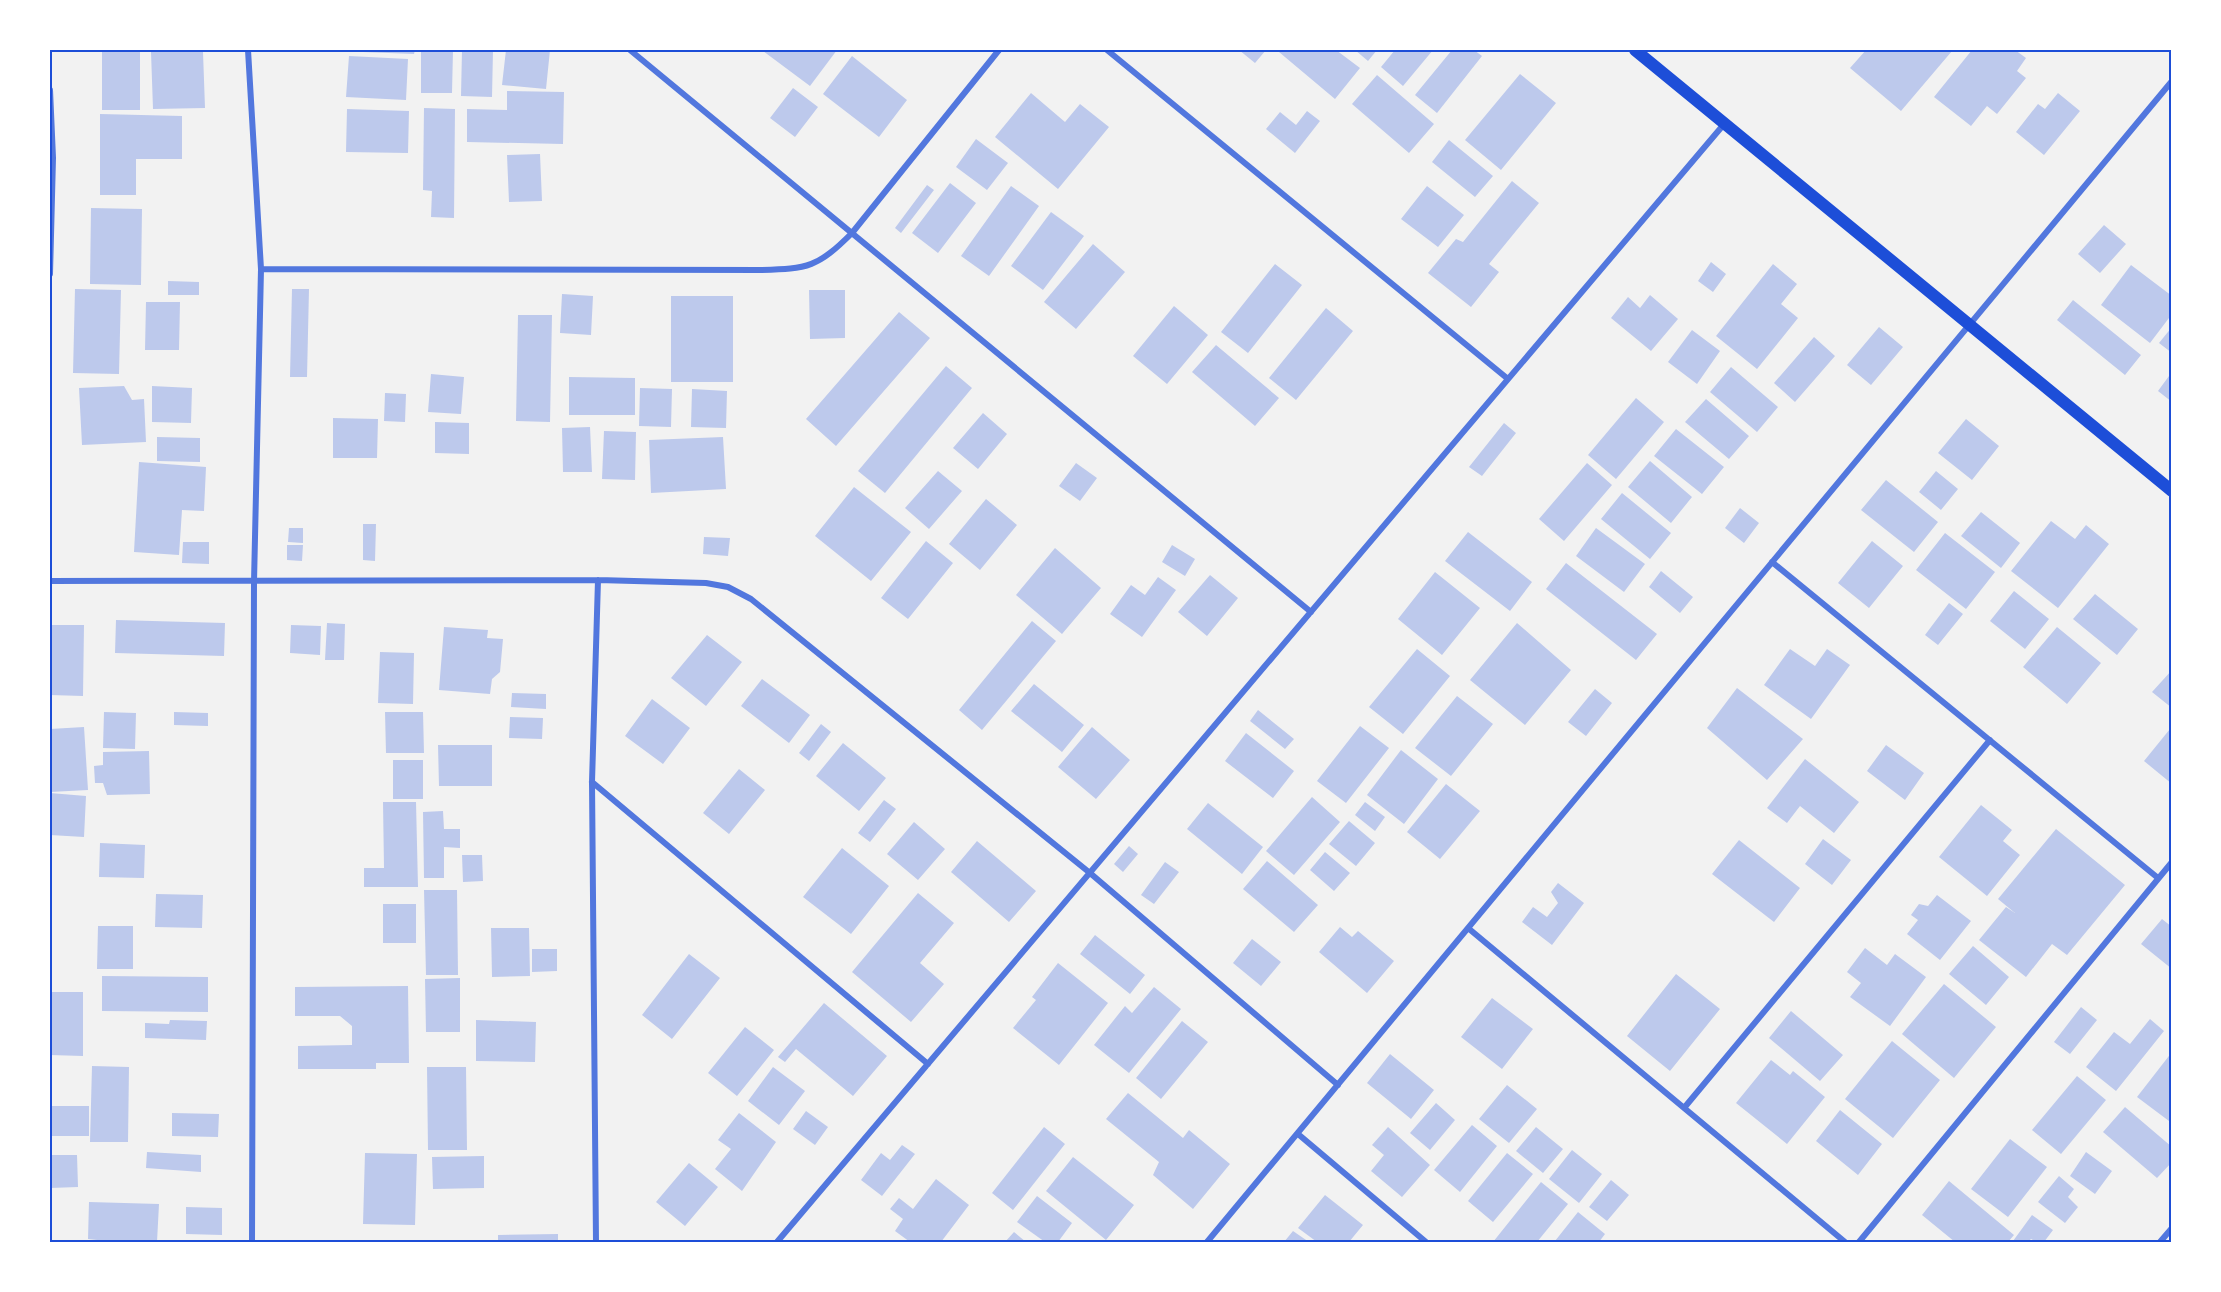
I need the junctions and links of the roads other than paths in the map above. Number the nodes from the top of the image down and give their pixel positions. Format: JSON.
{"nodes":[{"id":1,"x":248,"y":50,"type":"edge"},
{"id":2,"x":630,"y":50,"type":"edge"},
{"id":3,"x":999,"y":50,"type":"edge"},
{"id":4,"x":1107,"y":50,"type":"edge"},
{"id":5,"x":1635,"y":50,"type":"edge"},
{"id":6,"x":2172,"y":81,"type":"edge"},
{"id":7,"x":50,"y":90,"type":"edge"},
{"id":8,"x":1725,"y":123,"type":"junction"},
{"id":9,"x":852,"y":233,"type":"junction"},
{"id":10,"x":261,"y":269,"type":"junction"},
{"id":11,"x":50,"y":274,"type":"edge"},
{"id":12,"x":1970,"y":324,"type":"junction"},
{"id":13,"x":1508,"y":380,"type":"junction"},
{"id":14,"x":2172,"y":491,"type":"edge"},
{"id":15,"x":1772,"y":562,"type":"junction"},
{"id":16,"x":598,"y":580,"type":"junction"},
{"id":17,"x":50,"y":581,"type":"edge"},
{"id":18,"x":254,"y":582,"type":"junction"},
{"id":19,"x":1311,"y":612,"type":"junction"},
{"id":20,"x":1990,"y":740,"type":"junction"},
{"id":21,"x":592,"y":782,"type":"junction"},
{"id":22,"x":2172,"y":862,"type":"edge"},
{"id":23,"x":1090,"y":873,"type":"junction"},
{"id":24,"x":2158,"y":878,"type":"junction"},
{"id":25,"x":1468,"y":928,"type":"junction"},
{"id":26,"x":928,"y":1064,"type":"junction"},
{"id":27,"x":1338,"y":1085,"type":"junction"},
{"id":28,"x":1684,"y":1108,"type":"junction"},
{"id":29,"x":1298,"y":1134,"type":"junction"},
{"id":30,"x":2172,"y":1228,"type":"edge"},
{"id":31,"x":252,"y":1242,"type":"edge"},
{"id":32,"x":596,"y":1242,"type":"edge"},
{"id":33,"x":777,"y":1242,"type":"edge"},
{"id":34,"x":1207,"y":1242,"type":"edge"},
{"id":35,"x":1426,"y":1242,"type":"edge"},
{"id":36,"x":1845,"y":1242,"type":"edge"},
{"id":37,"x":1859,"y":1242,"type":"edge"},
{"id":38,"x":2160,"y":1242,"type":"edge"}],
"edges":[{"from":1,"to":10,"type":"street"},
{"from":2,"to":9,"type":"street"},
{"from":3,"to":9,"type":"street"},
{"from":4,"to":13,"type":"street"},
{"from":5,"to":8,"type":"main road"},
{"from":6,"to":12,"type":"street"},
{"from":7,"to":11,"type":"street"},
{"from":8,"to":12,"type":"main road"},
{"from":8,"to":13,"type":"street"},
{"from":9,"to":10,"type":"street"},
{"from":9,"to":19,"type":"street"},
{"from":10,"to":18,"type":"street"},
{"from":12,"to":14,"type":"main road"},
{"from":12,"to":15,"type":"street"},
{"from":13,"to":19,"type":"street"},
{"from":15,"to":20,"type":"street"},
{"from":15,"to":25,"type":"street"},
{"from":16,"to":18,"type":"street"},
{"from":16,"to":21,"type":"street"},
{"from":16,"to":23,"type":"street"},
{"from":17,"to":18,"type":"street"},
{"from":18,"to":31,"type":"street"},
{"from":19,"to":23,"type":"street"},
{"from":20,"to":24,"type":"street"},
{"from":20,"to":28,"type":"street"},
{"from":21,"to":26,"type":"street"},
{"from":21,"to":32,"type":"street"},
{"from":22,"to":24,"type":"street"},
{"from":23,"to":26,"type":"street"},
{"from":23,"to":27,"type":"street"},
{"from":24,"to":37,"type":"street"},
{"from":25,"to":27,"type":"street"},
{"from":25,"to":28,"type":"street"},
{"from":26,"to":33,"type":"street"},
{"from":27,"to":29,"type":"street"},
{"from":28,"to":36,"type":"street"},
{"from":29,"to":34,"type":"street"},
{"from":29,"to":35,"type":"street"},
{"from":30,"to":38,"type":"street"}]}
